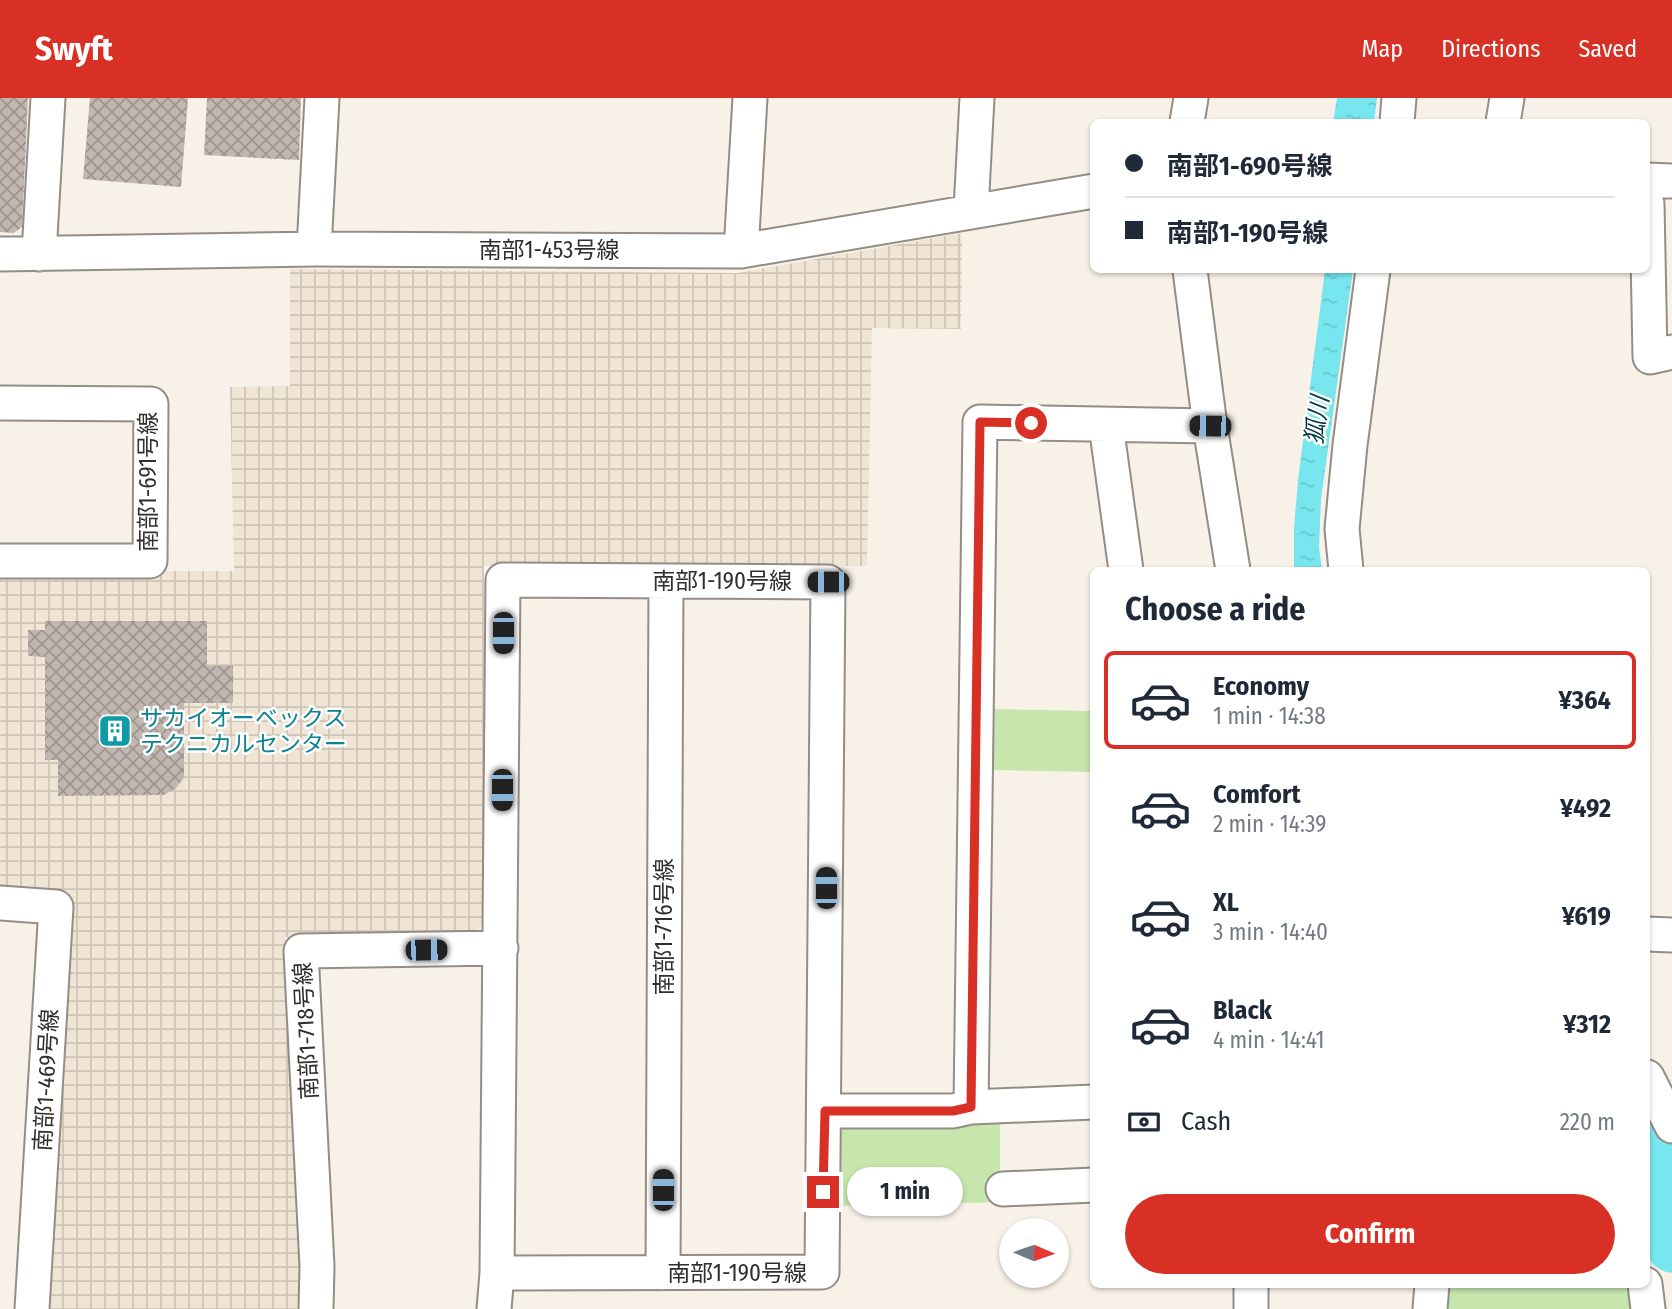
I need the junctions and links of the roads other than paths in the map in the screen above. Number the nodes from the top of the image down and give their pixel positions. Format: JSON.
{"nodes":[{"id":1,"x":48,"y":98,"type":"edge"},
{"id":2,"x":322,"y":98,"type":"edge"},
{"id":3,"x":750,"y":98,"type":"edge"},
{"id":4,"x":977,"y":98,"type":"edge"},
{"id":5,"x":1191,"y":98,"type":"edge"},
{"id":6,"x":1399,"y":98,"type":"edge"},
{"id":7,"x":1507,"y":98,"type":"edge"},
{"id":8,"x":1188,"y":119,"type":"edge"},
{"id":9,"x":1397,"y":119,"type":"edge"},
{"id":10,"x":1504,"y":119,"type":"edge"},
{"id":11,"x":1650,"y":180,"type":"edge"},
{"id":12,"x":1672,"y":181,"type":"edge"},
{"id":13,"x":1090,"y":192,"type":"edge"},
{"id":14,"x":971,"y":210,"type":"junction"},
{"id":15,"x":314,"y":249,"type":"junction"},
{"id":16,"x":741,"y":251,"type":"junction"},
{"id":17,"x":0,"y":254,"type":"edge"},
{"id":18,"x":39,"y":254,"type":"junction"},
{"id":19,"x":1190,"y":273,"type":"edge"},
{"id":20,"x":1373,"y":273,"type":"edge"},
{"id":21,"x":1648,"y":273,"type":"edge"},
{"id":22,"x":1672,"y":352,"type":"edge"},
{"id":23,"x":0,"y":403,"type":"edge"},
{"id":24,"x":1106,"y":425,"type":"junction"},
{"id":25,"x":1210,"y":426,"type":"junction"},
{"id":26,"x":0,"y":561,"type":"edge"},
{"id":27,"x":1126,"y":567,"type":"edge"},
{"id":28,"x":1233,"y":567,"type":"edge"},
{"id":29,"x":1346,"y":567,"type":"edge"},
{"id":30,"x":666,"y":581,"type":"junction"},
{"id":31,"x":0,"y":904,"type":"edge"},
{"id":32,"x":1650,"y":934,"type":"edge"},
{"id":33,"x":1672,"y":935,"type":"edge"},
{"id":34,"x":500,"y":948,"type":"junction"},
{"id":35,"x":1650,"y":1083,"type":"edge"},
{"id":36,"x":1090,"y":1102,"type":"edge"},
{"id":37,"x":971,"y":1107,"type":"junction"},
{"id":38,"x":825,"y":1111,"type":"junction"},
{"id":39,"x":1672,"y":1125,"type":"edge"},
{"id":40,"x":1090,"y":1185,"type":"edge"},
{"id":41,"x":1003,"y":1189,"type":"dead end"},
{"id":42,"x":497,"y":1273,"type":"junction"},
{"id":43,"x":663,"y":1273,"type":"junction"},
{"id":44,"x":1251,"y":1288,"type":"edge"},
{"id":45,"x":1432,"y":1288,"type":"edge"},
{"id":46,"x":1645,"y":1288,"type":"edge"},
{"id":47,"x":32,"y":1309,"type":"edge"},
{"id":48,"x":316,"y":1309,"type":"edge"},
{"id":49,"x":494,"y":1309,"type":"edge"},
{"id":50,"x":1251,"y":1309,"type":"edge"},
{"id":51,"x":1430,"y":1309,"type":"edge"},
{"id":52,"x":1648,"y":1309,"type":"edge"}],
"edges":[{"from":1,"to":18,"type":"street"},
{"from":2,"to":15,"type":"street"},
{"from":3,"to":16,"type":"street"},
{"from":4,"to":14,"type":"street"},
{"from":5,"to":8,"type":"street"},
{"from":6,"to":9,"type":"street"},
{"from":7,"to":10,"type":"street"},
{"from":11,"to":12,"type":"street"},
{"from":13,"to":14,"type":"street","name":"南部1-453号線"},
{"from":14,"to":16,"type":"street","name":"南部1-453号線"},
{"from":15,"to":16,"type":"street","name":"南部1-453号線"},
{"from":15,"to":18,"type":"street","name":"南部1-453号線"},
{"from":17,"to":18,"type":"street","name":"南部1-453号線"},
{"from":19,"to":25,"type":"street"},
{"from":20,"to":29,"type":"street"},
{"from":21,"to":22,"type":"street"},
{"from":23,"to":26,"type":"street","name":"南部1-691号線"},
{"from":24,"to":25,"type":"street"},
{"from":24,"to":27,"type":"street"},
{"from":24,"to":37,"type":"street"},
{"from":25,"to":28,"type":"street"},
{"from":30,"to":34,"type":"street","name":"南部1-190号線"},
{"from":30,"to":38,"type":"street","name":"南部1-190号線"},
{"from":30,"to":43,"type":"street","name":"南部1-716号線"},
{"from":31,"to":47,"type":"street","name":"南部1-469号線"},
{"from":32,"to":33,"type":"street"},
{"from":34,"to":42,"type":"street","name":"南部1-190号線"},
{"from":34,"to":48,"type":"street","name":"南部1-718号線"},
{"from":35,"to":39,"type":"street"},
{"from":36,"to":37,"type":"street"},
{"from":37,"to":38,"type":"street"},
{"from":38,"to":43,"type":"street","name":"南部1-190号線"},
{"from":40,"to":41,"type":"street"},
{"from":42,"to":43,"type":"street","name":"南部1-190号線"},
{"from":42,"to":49,"type":"street","name":"南部1-190号線"},
{"from":44,"to":50,"type":"street"},
{"from":45,"to":51,"type":"street"},
{"from":46,"to":52,"type":"street"}]}
